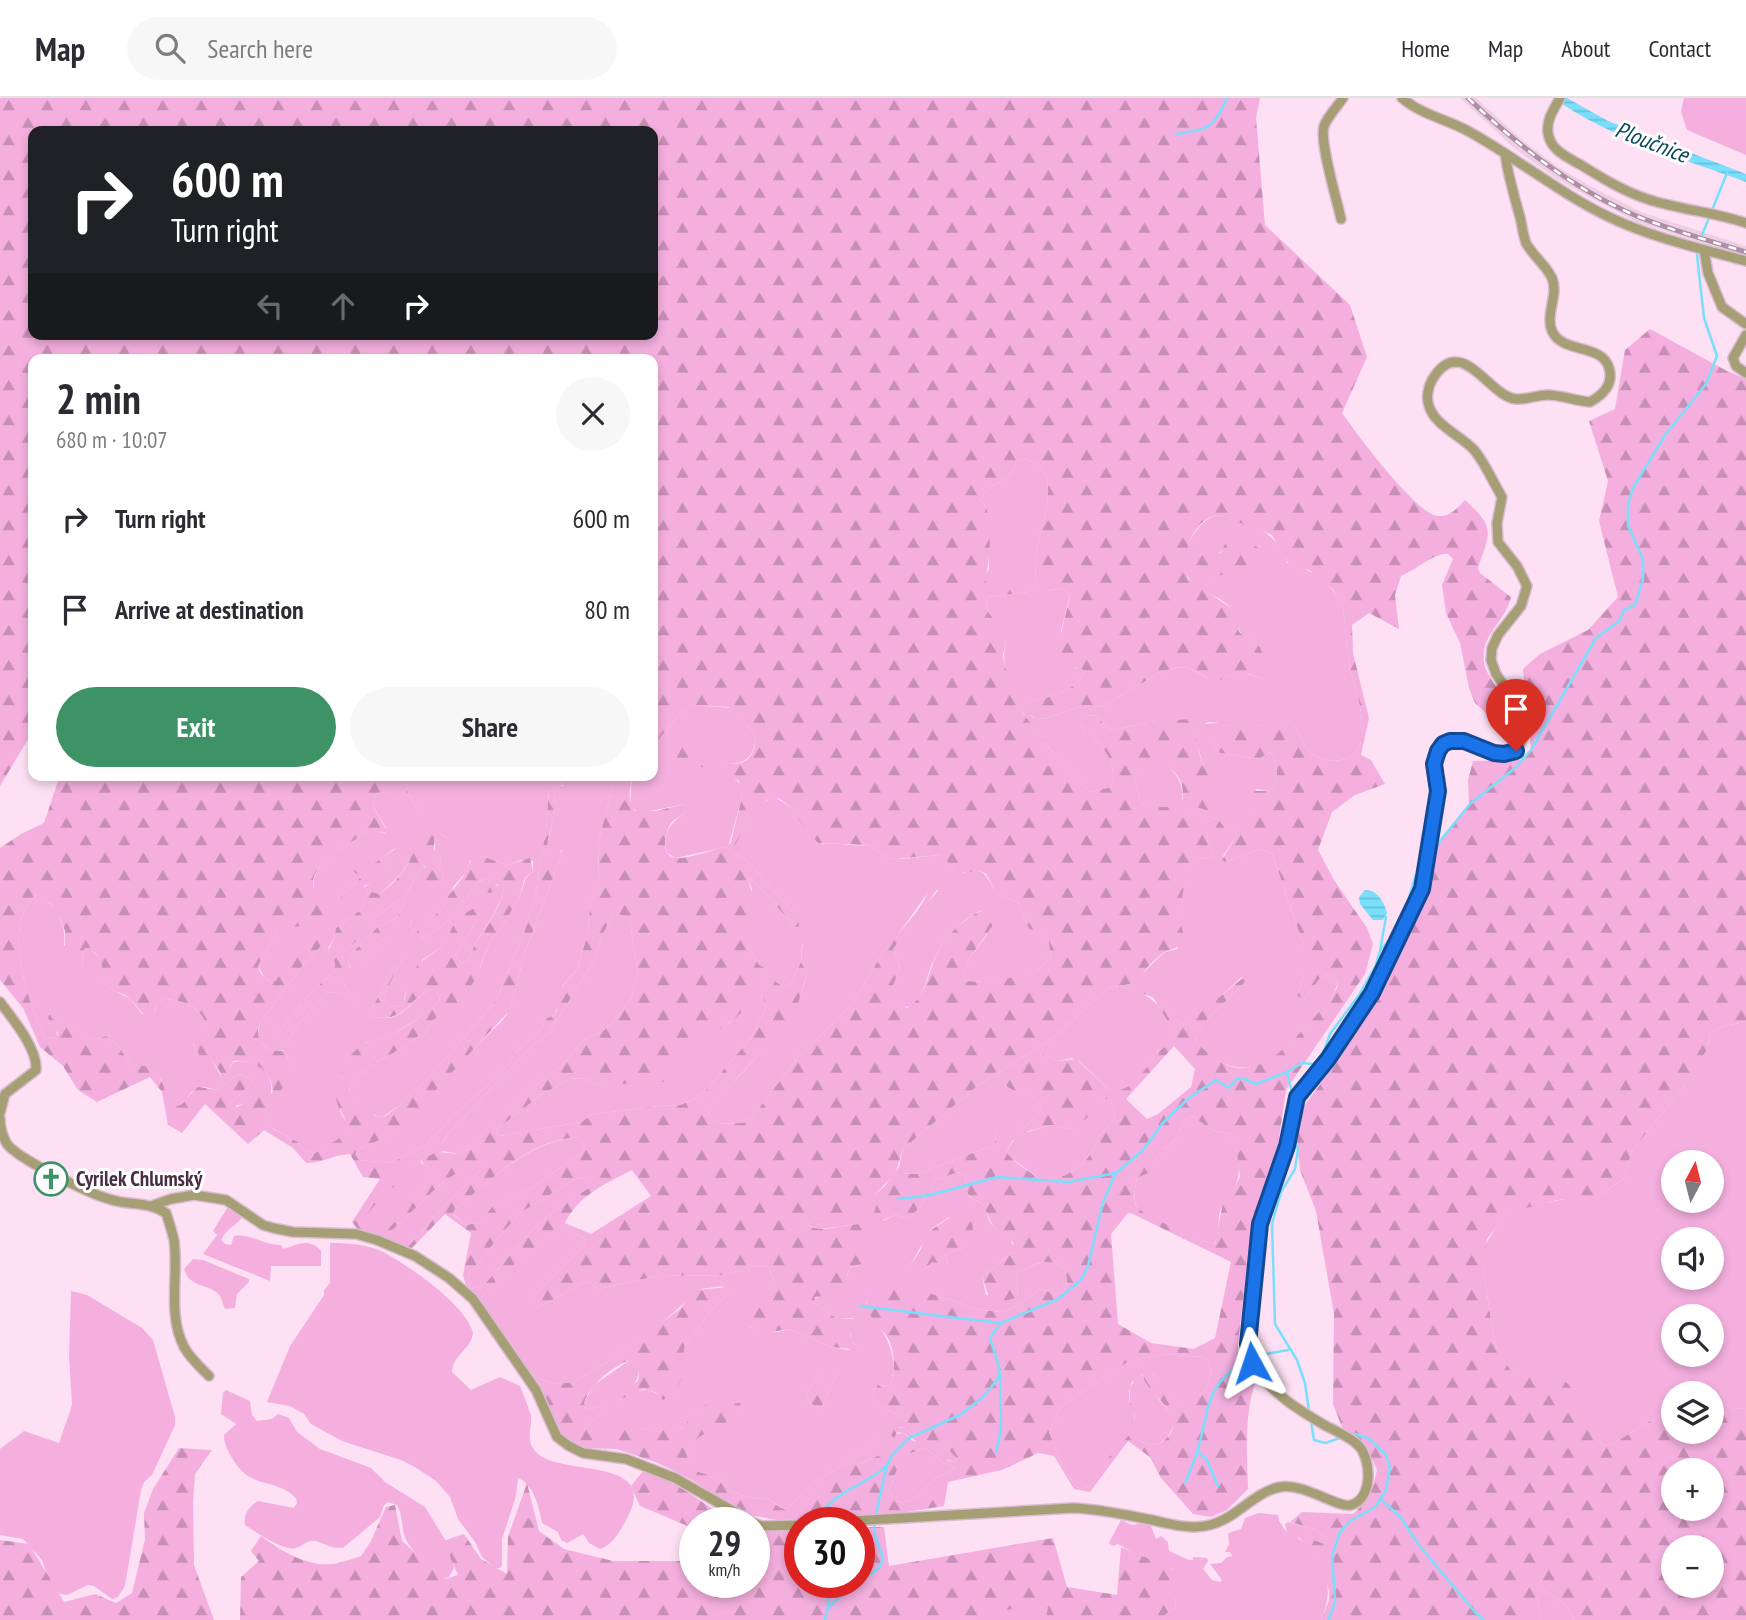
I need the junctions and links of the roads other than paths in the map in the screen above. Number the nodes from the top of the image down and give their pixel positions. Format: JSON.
{"nodes":[{"id":1,"x":1343,"y":98,"type":"edge"},
{"id":2,"x":1402,"y":98,"type":"edge"},
{"id":3,"x":1560,"y":98,"type":"edge"},
{"id":4,"x":1505,"y":154,"type":"junction"},
{"id":5,"x":1341,"y":219,"type":"dead end"},
{"id":6,"x":1746,"y":223,"type":"edge"},
{"id":7,"x":1704,"y":250,"type":"junction"},
{"id":8,"x":1746,"y":261,"type":"edge"},
{"id":9,"x":1746,"y":324,"type":"edge"},
{"id":10,"x":1746,"y":335,"type":"edge"},
{"id":11,"x":1746,"y":373,"type":"edge"},
{"id":12,"x":0,"y":1002,"type":"edge"},
{"id":13,"x":0,"y":1116,"type":"edge"},
{"id":14,"x":171,"y":1199,"type":"junction"},
{"id":15,"x":154,"y":1205,"type":"junction"},
{"id":16,"x":166,"y":1213,"type":"junction"},
{"id":17,"x":209,"y":1376,"type":"dead end"},
{"id":18,"x":725,"y":1507,"type":"edge"},
{"id":19,"x":875,"y":1520,"type":"edge"}],
"edges":[{"from":1,"to":5,"type":"street"},
{"from":2,"to":4,"type":"street"},
{"from":3,"to":6,"type":"street"},
{"from":4,"to":7,"type":"street"},
{"from":4,"to":19,"type":"street"},
{"from":7,"to":8,"type":"street"},
{"from":7,"to":9,"type":"street"},
{"from":10,"to":11,"type":"street"},
{"from":12,"to":13,"type":"street"},
{"from":13,"to":15,"type":"street"},
{"from":14,"to":15,"type":"street"},
{"from":14,"to":16,"type":"street"},
{"from":14,"to":18,"type":"street"},
{"from":15,"to":16,"type":"street"},
{"from":16,"to":17,"type":"street"}]}
